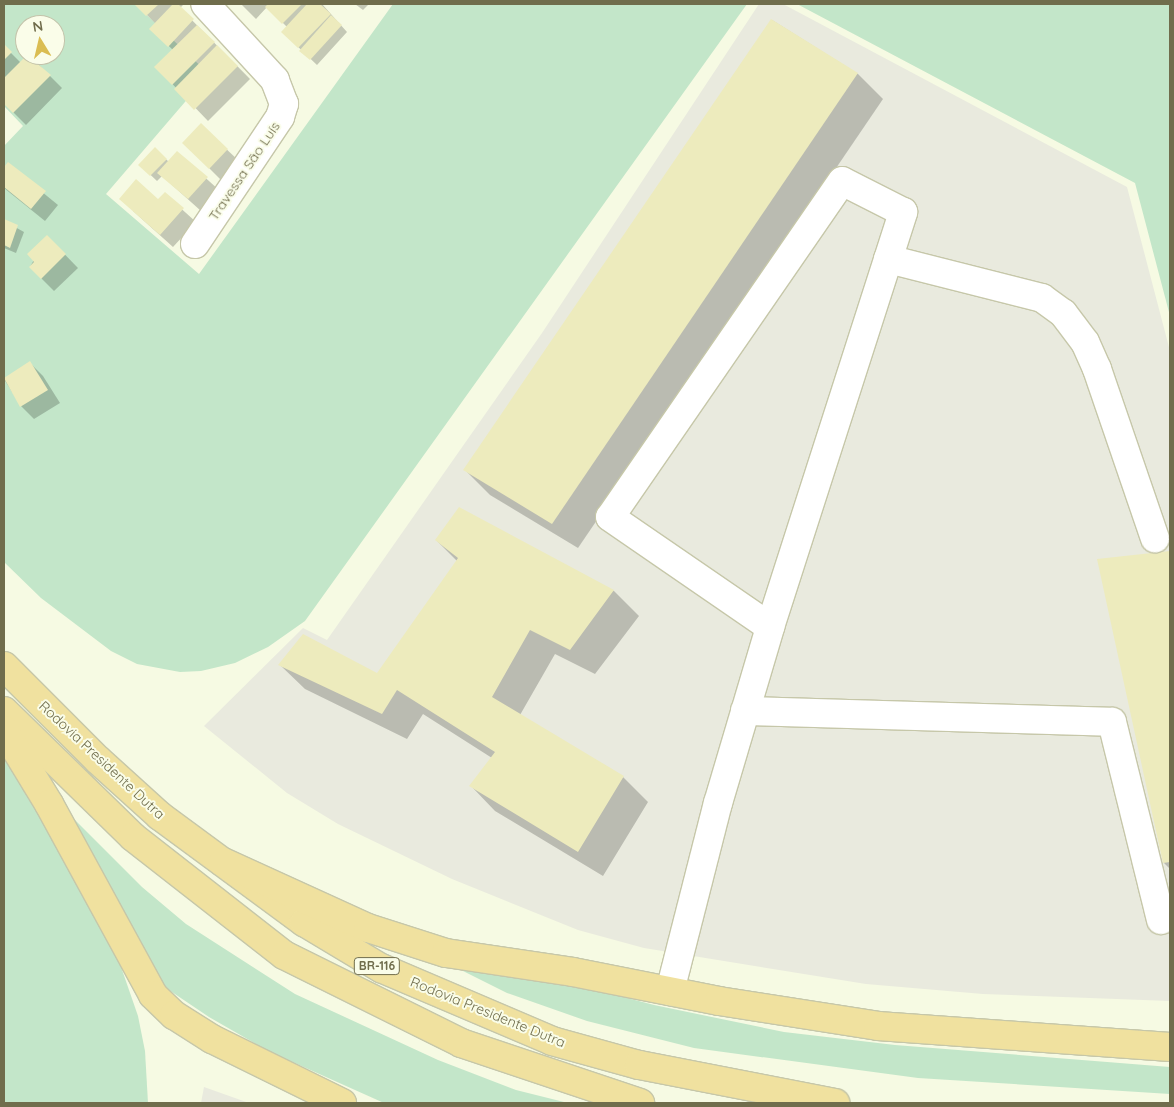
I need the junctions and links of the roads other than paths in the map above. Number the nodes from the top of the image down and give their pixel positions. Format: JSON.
{"nodes":[{"id":1,"x":205,"y":4,"type":"edge"},
{"id":2,"x":195,"y":244,"type":"dead end"},
{"id":3,"x":888,"y":259,"type":"junction"},
{"id":4,"x":1155,"y":538,"type":"dead end"},
{"id":5,"x":770,"y":627,"type":"junction"},
{"id":6,"x":4,"y":666,"type":"edge"},
{"id":7,"x":4,"y":711,"type":"edge"},
{"id":8,"x":745,"y":711,"type":"junction"},
{"id":9,"x":4,"y":730,"type":"edge"},
{"id":10,"x":223,"y":862,"type":"junction"},
{"id":11,"x":1161,"y":920,"type":"dead end"},
{"id":12,"x":670,"y":991,"type":"junction"},
{"id":13,"x":1170,"y":1046,"type":"edge"},
{"id":14,"x":342,"y":1103,"type":"edge"},
{"id":15,"x":640,"y":1103,"type":"edge"},
{"id":16,"x":835,"y":1103,"type":"edge"}],
"edges":[{"from":1,"to":2,"type":"street","name":"Travessa São Luís"},
{"from":3,"to":4,"type":"street"},
{"from":3,"to":5,"type":"street"},
{"from":3,"to":5,"type":"street"},
{"from":5,"to":8,"type":"street"},
{"from":6,"to":10,"type":"highway","name":"Rodovia Presidente Dutra","number":"BR-116"},
{"from":7,"to":15,"type":"highway","number":"BR-116"},
{"from":8,"to":11,"type":"street"},
{"from":8,"to":12,"type":"street"},
{"from":9,"to":14,"type":"highway"},
{"from":10,"to":12,"type":"highway"},
{"from":10,"to":16,"type":"highway","name":"Rodovia Presidente Dutra","number":"BR-116"},
{"from":12,"to":13,"type":"highway"}]}
